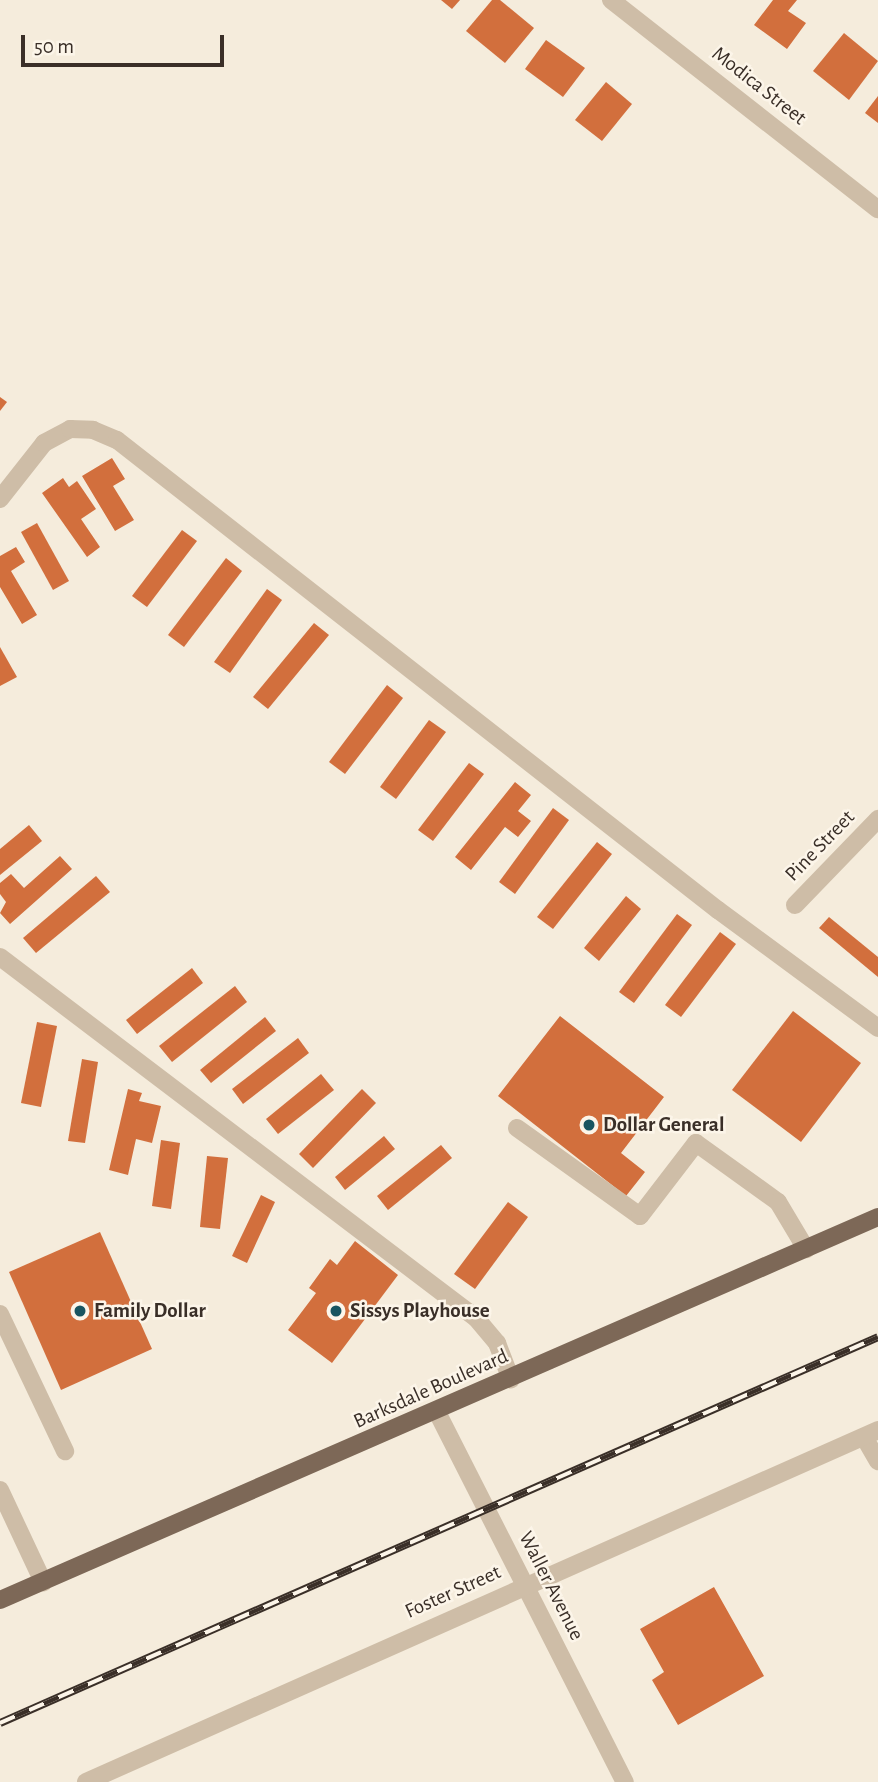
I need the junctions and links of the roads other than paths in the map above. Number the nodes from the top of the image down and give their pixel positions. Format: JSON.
{"nodes":[{"id":1,"x":611,"y":0,"type":"edge"},
{"id":2,"x":878,"y":209,"type":"edge"},
{"id":3,"x":0,"y":499,"type":"edge"},
{"id":4,"x":878,"y":819,"type":"edge"},
{"id":5,"x":795,"y":905,"type":"dead end"},
{"id":6,"x":0,"y":957,"type":"edge"},
{"id":7,"x":878,"y":1028,"type":"edge"},
{"id":8,"x":517,"y":1128,"type":"dead end"},
{"id":9,"x":878,"y":1216,"type":"edge"},
{"id":10,"x":806,"y":1249,"type":"junction"},
{"id":11,"x":0,"y":1314,"type":"edge"},
{"id":12,"x":511,"y":1379,"type":"junction"},
{"id":13,"x":437,"y":1412,"type":"junction"},
{"id":14,"x":871,"y":1433,"type":"edge"},
{"id":15,"x":65,"y":1451,"type":"dead end"},
{"id":16,"x":878,"y":1461,"type":"edge"},
{"id":17,"x":0,"y":1490,"type":"edge"},
{"id":18,"x":43,"y":1582,"type":"junction"},
{"id":19,"x":525,"y":1584,"type":"junction"},
{"id":20,"x":0,"y":1600,"type":"edge"},
{"id":21,"x":127,"y":1774,"type":"edge"},
{"id":22,"x":86,"y":1782,"type":"edge"},
{"id":23,"x":625,"y":1782,"type":"edge"}],
"edges":[{"from":1,"to":2,"type":"street","name":"Modica Street"},
{"from":3,"to":7,"type":"street"},
{"from":4,"to":5,"type":"street","name":"Pine Street"},
{"from":6,"to":12,"type":"street"},
{"from":8,"to":10,"type":"street"},
{"from":9,"to":10,"type":"main road","name":"Barksdale Boulevard"},
{"from":10,"to":12,"type":"main road","name":"Barksdale Boulevard"},
{"from":11,"to":15,"type":"street"},
{"from":12,"to":13,"type":"main road","name":"Barksdale Boulevard"},
{"from":13,"to":18,"type":"main road","name":"Barksdale Boulevard"},
{"from":13,"to":19,"type":"street","name":"Waller Avenue"},
{"from":14,"to":16,"type":"street"},
{"from":14,"to":19,"type":"street","name":"Foster Street"},
{"from":17,"to":18,"type":"street"},
{"from":18,"to":20,"type":"main road","name":"Barksdale Boulevard"},
{"from":19,"to":21,"type":"street","name":"Foster Street"},
{"from":19,"to":23,"type":"street","name":"Waller Avenue"},
{"from":21,"to":22,"type":"street","name":"Foster Street"}]}
